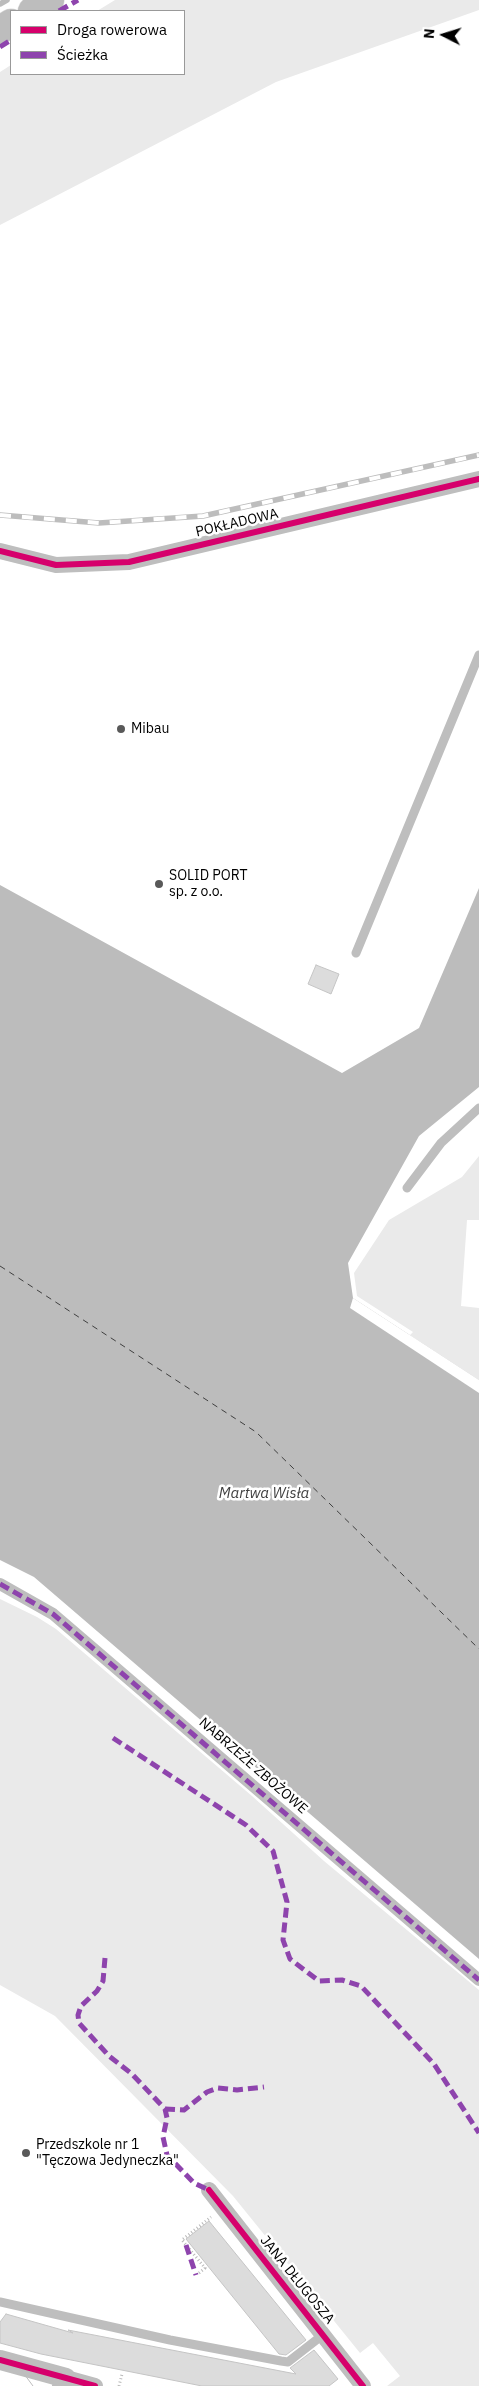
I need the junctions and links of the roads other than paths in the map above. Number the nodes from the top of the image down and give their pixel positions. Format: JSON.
{"nodes":[{"id":1,"x":50,"y":0,"type":"edge"},
{"id":2,"x":34,"y":10,"type":"edge"},
{"id":3,"x":479,"y":480,"type":"edge"},
{"id":4,"x":0,"y":551,"type":"edge"},
{"id":5,"x":479,"y":655,"type":"edge"},
{"id":6,"x":356,"y":954,"type":"dead end"},
{"id":7,"x":479,"y":1108,"type":"edge"},
{"id":8,"x":407,"y":1188,"type":"dead end"},
{"id":9,"x":0,"y":1584,"type":"edge"},
{"id":10,"x":479,"y":1980,"type":"edge"},
{"id":11,"x":210,"y":2190,"type":"dead end"},
{"id":12,"x":0,"y":2302,"type":"edge"},
{"id":13,"x":324,"y":2334,"type":"junction"},
{"id":14,"x":0,"y":2360,"type":"edge"},
{"id":15,"x":64,"y":2382,"type":"edge"},
{"id":16,"x":96,"y":2386,"type":"edge"},
{"id":17,"x":363,"y":2386,"type":"edge"}],
"edges":[{"from":1,"to":2,"type":"highway"},
{"from":3,"to":4,"type":"street","name":"POKŁADOWA"},
{"from":5,"to":6,"type":"lane"},
{"from":7,"to":8,"type":"lane"},
{"from":9,"to":10,"type":"street","name":"NABRZEŻE ZBOŻOWE"},
{"from":11,"to":13,"type":"street","name":"JANA DŁUGOSZA"},
{"from":12,"to":13,"type":"lane"},
{"from":13,"to":17,"type":"street","name":"JANA DŁUGOSZA"},
{"from":14,"to":15,"type":"street"},
{"from":15,"to":16,"type":"street"}]}
